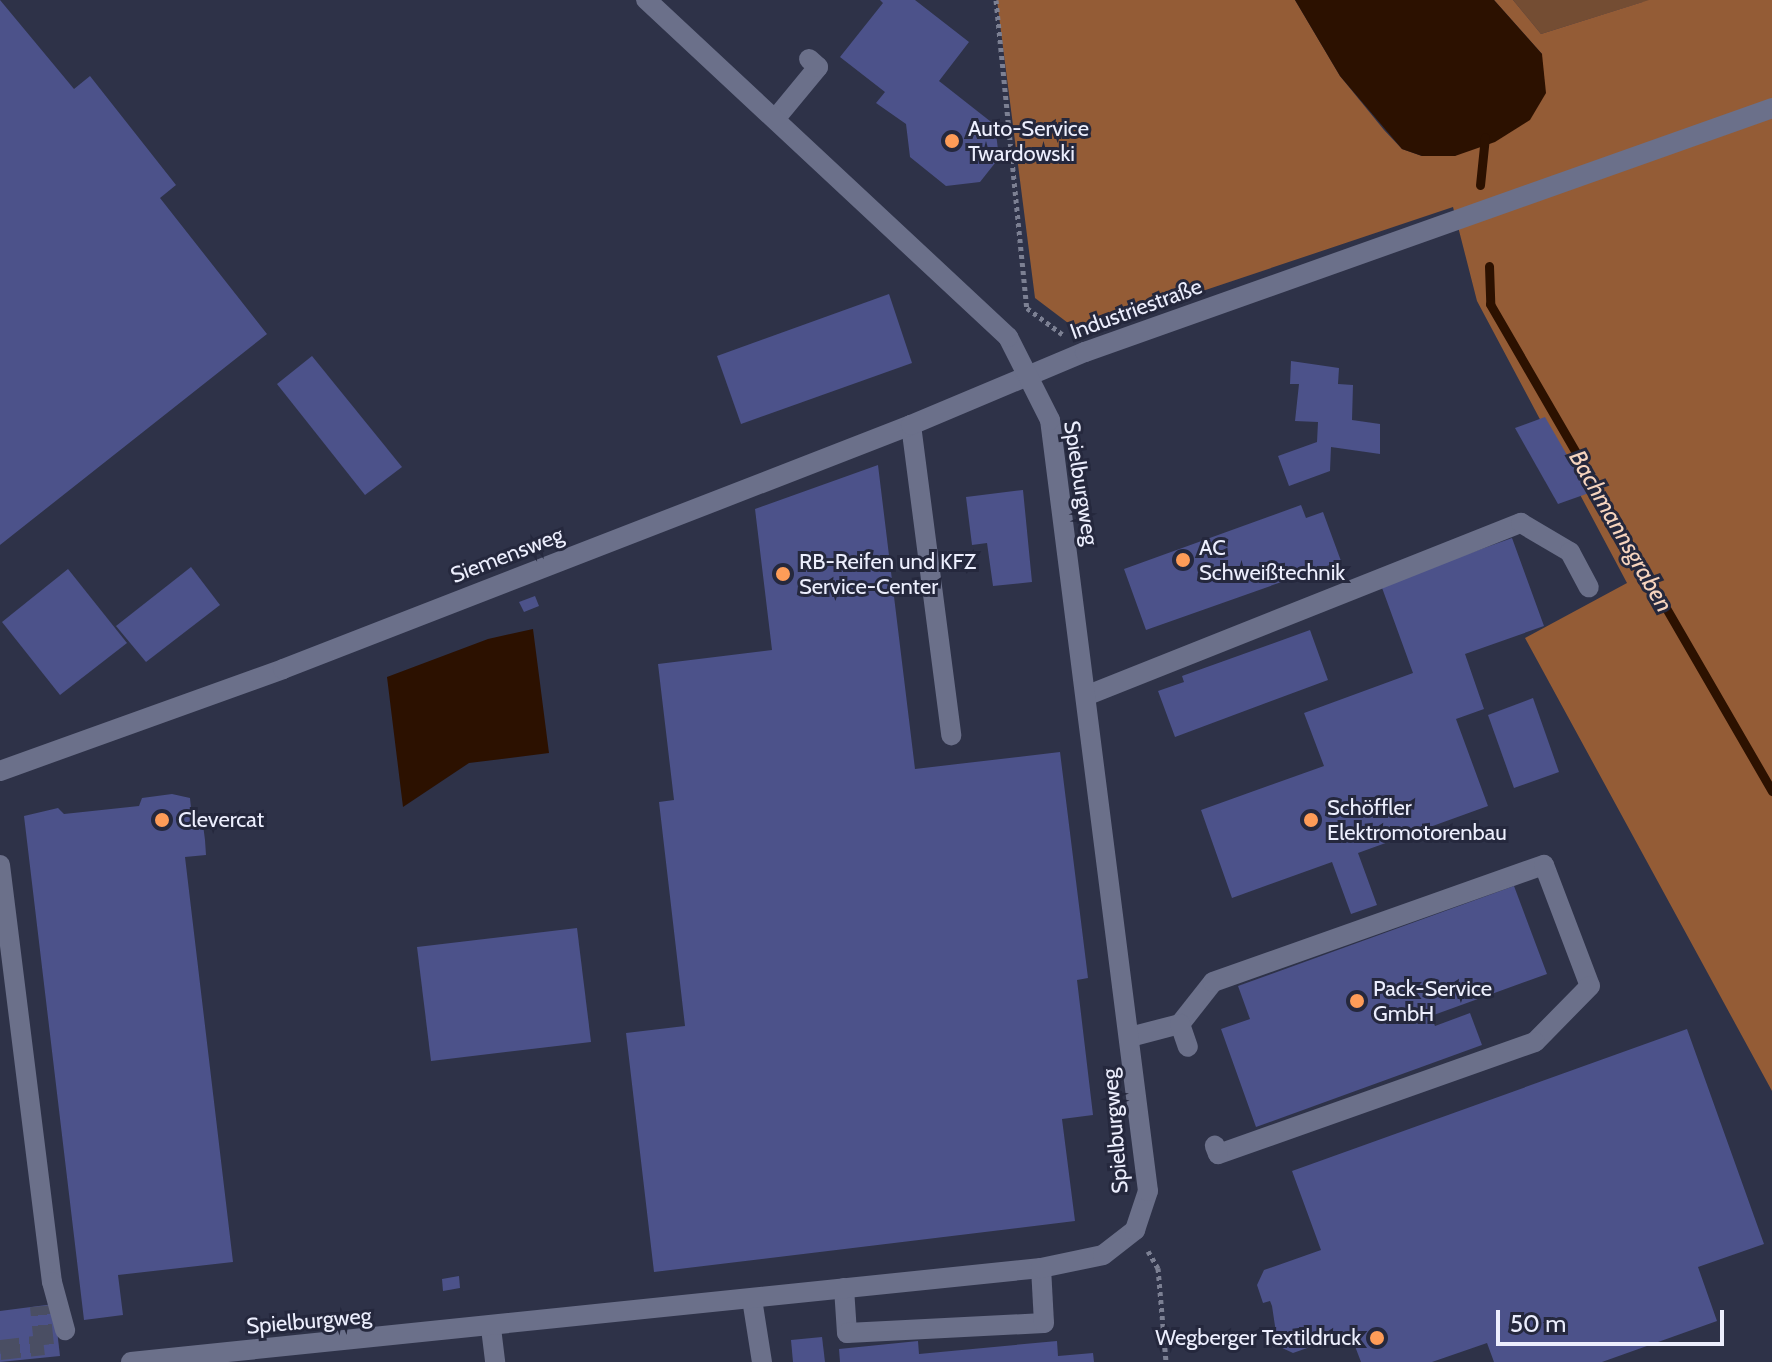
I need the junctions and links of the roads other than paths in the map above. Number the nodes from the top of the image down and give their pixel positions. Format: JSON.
{"nodes":[{"id":1,"x":646,"y":0,"type":"edge"},
{"id":2,"x":818,"y":67,"type":"dead end"},
{"id":3,"x":1772,"y":108,"type":"edge"},
{"id":4,"x":776,"y":118,"type":"junction"},
{"id":5,"x":1028,"y":379,"type":"junction"},
{"id":6,"x":911,"y":425,"type":"junction"},
{"id":7,"x":1589,"y":587,"type":"dead end"},
{"id":8,"x":1088,"y":695,"type":"junction"},
{"id":9,"x":951,"y":735,"type":"dead end"},
{"id":10,"x":0,"y":771,"type":"edge"},
{"id":11,"x":0,"y":865,"type":"edge"},
{"id":12,"x":1180,"y":1024,"type":"junction"},
{"id":13,"x":1130,"y":1037,"type":"junction"},
{"id":14,"x":1188,"y":1047,"type":"dead end"},
{"id":15,"x":1215,"y":1146,"type":"dead end"},
{"id":16,"x":1041,"y":1268,"type":"junction"},
{"id":17,"x":52,"y":1282,"type":"junction"},
{"id":18,"x":844,"y":1288,"type":"junction"},
{"id":19,"x":752,"y":1299,"type":"junction"},
{"id":20,"x":40,"y":1306,"type":"tunnel mouth"},
{"id":21,"x":491,"y":1328,"type":"junction"},
{"id":22,"x":65,"y":1330,"type":"dead end"},
{"id":23,"x":160,"y":1360,"type":"edge"},
{"id":24,"x":131,"y":1362,"type":"edge"},
{"id":25,"x":495,"y":1362,"type":"edge"},
{"id":26,"x":762,"y":1362,"type":"edge"}],
"edges":[{"from":1,"to":4,"type":"street"},
{"from":2,"to":4,"type":"street"},
{"from":3,"to":5,"type":"street","name":"Industriestraße"},
{"from":4,"to":5,"type":"street"},
{"from":5,"to":6,"type":"street","name":"Siemensweg"},
{"from":5,"to":8,"type":"street","name":"Spielburgweg"},
{"from":6,"to":9,"type":"street"},
{"from":6,"to":10,"type":"street","name":"Siemensweg"},
{"from":7,"to":8,"type":"street"},
{"from":8,"to":13,"type":"street","name":"Spielburgweg"},
{"from":11,"to":17,"type":"street"},
{"from":12,"to":13,"type":"street"},
{"from":12,"to":14,"type":"street"},
{"from":12,"to":15,"type":"street"},
{"from":13,"to":16,"type":"street","name":"Spielburgweg"},
{"from":16,"to":18,"type":"street","name":"Spielburgweg"},
{"from":16,"to":18,"type":"street"},
{"from":17,"to":20,"type":"street"},
{"from":17,"to":22,"type":"street"},
{"from":18,"to":19,"type":"street","name":"Spielburgweg"},
{"from":19,"to":21,"type":"street","name":"Spielburgweg"},
{"from":19,"to":26,"type":"street"},
{"from":21,"to":23,"type":"street","name":"Spielburgweg"},
{"from":21,"to":25,"type":"street"},
{"from":23,"to":24,"type":"street","name":"Spielburgweg"}]}
